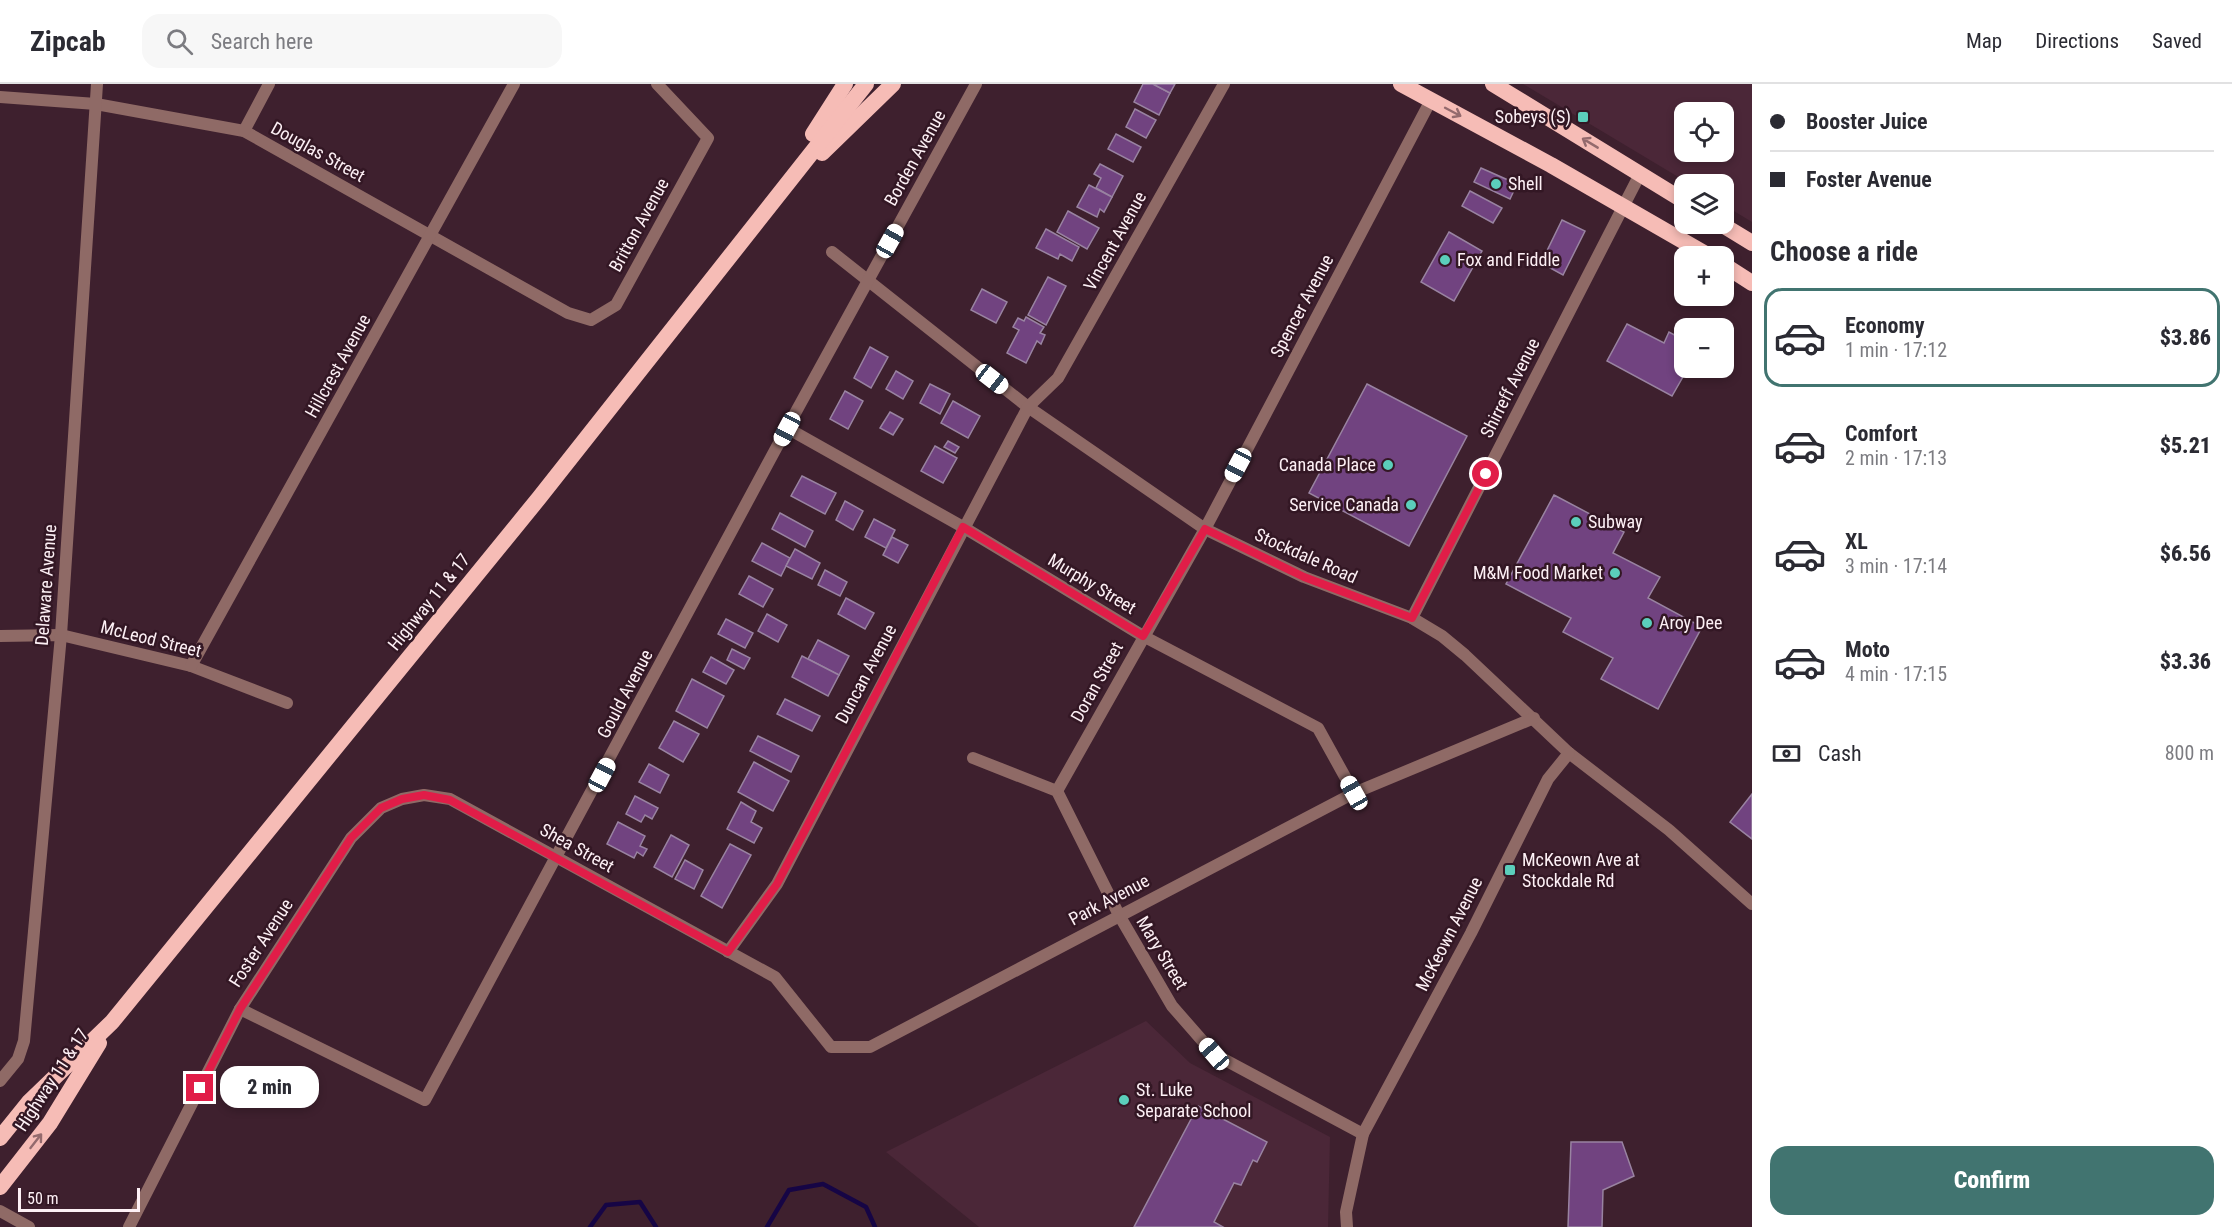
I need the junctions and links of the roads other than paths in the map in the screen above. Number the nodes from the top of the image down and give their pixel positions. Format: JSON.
{"nodes":[{"id":1,"x":97,"y":84,"type":"edge"},
{"id":2,"x":268,"y":84,"type":"edge"},
{"id":3,"x":514,"y":84,"type":"edge"},
{"id":4,"x":657,"y":84,"type":"edge"},
{"id":5,"x":845,"y":84,"type":"edge"},
{"id":6,"x":866,"y":84,"type":"edge"},
{"id":7,"x":875,"y":84,"type":"edge"},
{"id":8,"x":893,"y":84,"type":"edge"},
{"id":9,"x":976,"y":84,"type":"edge"},
{"id":10,"x":1224,"y":84,"type":"edge"},
{"id":11,"x":1401,"y":84,"type":"edge"},
{"id":12,"x":1493,"y":84,"type":"edge"},
{"id":13,"x":0,"y":97,"type":"edge"},
{"id":14,"x":1431,"y":100,"type":"junction"},
{"id":15,"x":96,"y":104,"type":"junction"},
{"id":16,"x":244,"y":131,"type":"junction"},
{"id":17,"x":1640,"y":174,"type":"junction"},
{"id":18,"x":1674,"y":195,"type":"edge"},
{"id":19,"x":769,"y":203,"type":"junction"},
{"id":20,"x":1624,"y":205,"type":"junction"},
{"id":21,"x":1734,"y":232,"type":"edge"},
{"id":22,"x":431,"y":237,"type":"junction"},
{"id":23,"x":1752,"y":243,"type":"edge"},
{"id":24,"x":1692,"y":246,"type":"edge"},
{"id":25,"x":832,"y":252,"type":"dead end"},
{"id":26,"x":1734,"y":271,"type":"edge"},
{"id":27,"x":868,"y":280,"type":"junction"},
{"id":28,"x":1752,"y":283,"type":"edge"},
{"id":29,"x":591,"y":320,"type":"joint"},
{"id":30,"x":1028,"y":407,"type":"junction"},
{"id":31,"x":787,"y":429,"type":"junction"},
{"id":32,"x":963,"y":527,"type":"junction"},
{"id":33,"x":1205,"y":529,"type":"junction"},
{"id":34,"x":1412,"y":618,"type":"junction"},
{"id":35,"x":61,"y":635,"type":"junction"},
{"id":36,"x":0,"y":636,"type":"edge"},
{"id":37,"x":1143,"y":636,"type":"junction"},
{"id":38,"x":191,"y":666,"type":"junction"},
{"id":39,"x":287,"y":703,"type":"dead end"},
{"id":40,"x":1534,"y":718,"type":"junction"},
{"id":41,"x":1569,"y":753,"type":"junction"},
{"id":42,"x":973,"y":758,"type":"dead end"},
{"id":43,"x":1057,"y":791,"type":"junction"},
{"id":44,"x":1354,"y":793,"type":"junction"},
{"id":45,"x":402,"y":799,"type":"joint"},
{"id":46,"x":558,"y":857,"type":"junction"},
{"id":47,"x":1752,"y":904,"type":"edge"},
{"id":48,"x":1119,"y":915,"type":"junction"},
{"id":49,"x":728,"y":952,"type":"junction"},
{"id":50,"x":240,"y":1009,"type":"junction"},
{"id":51,"x":112,"y":1022,"type":"junction"},
{"id":52,"x":0,"y":1081,"type":"edge"},
{"id":53,"x":1363,"y":1134,"type":"junction"},
{"id":54,"x":0,"y":1138,"type":"edge"},
{"id":55,"x":0,"y":1187,"type":"edge"},
{"id":56,"x":0,"y":1211,"type":"edge"},
{"id":57,"x":29,"y":1227,"type":"edge"},
{"id":58,"x":129,"y":1227,"type":"edge"},
{"id":59,"x":1347,"y":1227,"type":"edge"}],
"edges":[{"from":1,"to":15,"type":"street","name":"Delaware Avenue"},
{"from":2,"to":16,"type":"street"},
{"from":3,"to":22,"type":"street","name":"Hillcrest Avenue"},
{"from":4,"to":29,"type":"street","name":"Britton Avenue"},
{"from":5,"to":19,"type":"highway"},
{"from":6,"to":19,"type":"highway","name":"Highway 11 & 17"},
{"from":7,"to":19,"type":"highway","name":"Highway 11 & 17"},
{"from":8,"to":19,"type":"highway"},
{"from":9,"to":27,"type":"street","name":"Borden Avenue"},
{"from":10,"to":30,"type":"street","name":"Vincent Avenue"},
{"from":11,"to":14,"type":"highway"},
{"from":17,"to":12,"type":"highway","one_way":true},
{"from":13,"to":15,"type":"street","name":"Douglas Street"},
{"from":14,"to":20,"type":"highway","one_way":true},
{"from":14,"to":33,"type":"street","name":"Spencer Avenue"},
{"from":15,"to":16,"type":"street","name":"Douglas Street"},
{"from":15,"to":35,"type":"street","name":"Delaware Avenue"},
{"from":16,"to":22,"type":"street","name":"Douglas Street"},
{"from":17,"to":18,"type":"highway"},
{"from":17,"to":20,"type":"street","name":"Shirreff Avenue"},
{"from":19,"to":51,"type":"highway","name":"Highway 11 & 17"},
{"from":20,"to":24,"type":"highway"},
{"from":20,"to":34,"type":"street","name":"Shirreff Avenue"},
{"from":21,"to":23,"type":"highway"},
{"from":22,"to":29,"type":"street","name":"Douglas Street"},
{"from":22,"to":38,"type":"street","name":"Hillcrest Avenue"},
{"from":25,"to":27,"type":"street","name":"Stockdale Road"},
{"from":26,"to":28,"type":"highway"},
{"from":27,"to":30,"type":"street","name":"Stockdale Road"},
{"from":27,"to":31,"type":"street","name":"Gould Avenue"},
{"from":30,"to":32,"type":"street","name":"Duncan Avenue"},
{"from":30,"to":33,"type":"street","name":"Stockdale Road"},
{"from":31,"to":32,"type":"street","name":"Murphy Street"},
{"from":31,"to":46,"type":"street","name":"Gould Avenue"},
{"from":32,"to":37,"type":"street","name":"Murphy Street"},
{"from":32,"to":49,"type":"street","name":"Duncan Avenue"},
{"from":33,"to":34,"type":"street","name":"Stockdale Road"},
{"from":33,"to":37,"type":"street","name":"Doran Street"},
{"from":34,"to":40,"type":"street","name":"Stockdale Road"},
{"from":35,"to":36,"type":"street","name":"McLeod Street"},
{"from":35,"to":38,"type":"street","name":"McLeod Street"},
{"from":35,"to":52,"type":"street","name":"Delaware Avenue"},
{"from":37,"to":43,"type":"street","name":"Doran Street"},
{"from":37,"to":44,"type":"street","name":"Murphy Street"},
{"from":38,"to":39,"type":"street","name":"McLeod Street"},
{"from":40,"to":41,"type":"street","name":"Stockdale Road"},
{"from":40,"to":44,"type":"street","name":"Park Avenue"},
{"from":41,"to":47,"type":"street","name":"Stockdale Road"},
{"from":41,"to":53,"type":"street","name":"McKeown Avenue"},
{"from":42,"to":43,"type":"street"},
{"from":43,"to":48,"type":"street","name":"Mary Street"},
{"from":44,"to":48,"type":"street","name":"Park Avenue"},
{"from":45,"to":46,"type":"street","name":"Shea Street"},
{"from":45,"to":50,"type":"street","name":"Foster Avenue"},
{"from":46,"to":49,"type":"street","name":"Shea Street"},
{"from":46,"to":50,"type":"street","name":"Gould Avenue"},
{"from":48,"to":49,"type":"street","name":"Park Avenue"},
{"from":48,"to":53,"type":"street","name":"Mary Street"},
{"from":50,"to":58,"type":"street","name":"Foster Avenue"},
{"from":51,"to":54,"type":"highway","name":"Highway 11 & 17"},
{"from":55,"to":51,"type":"highway","name":"Highway 11 & 17","one_way":true},
{"from":53,"to":59,"type":"street","name":"McKeown Avenue"},
{"from":56,"to":57,"type":"street"}]}
